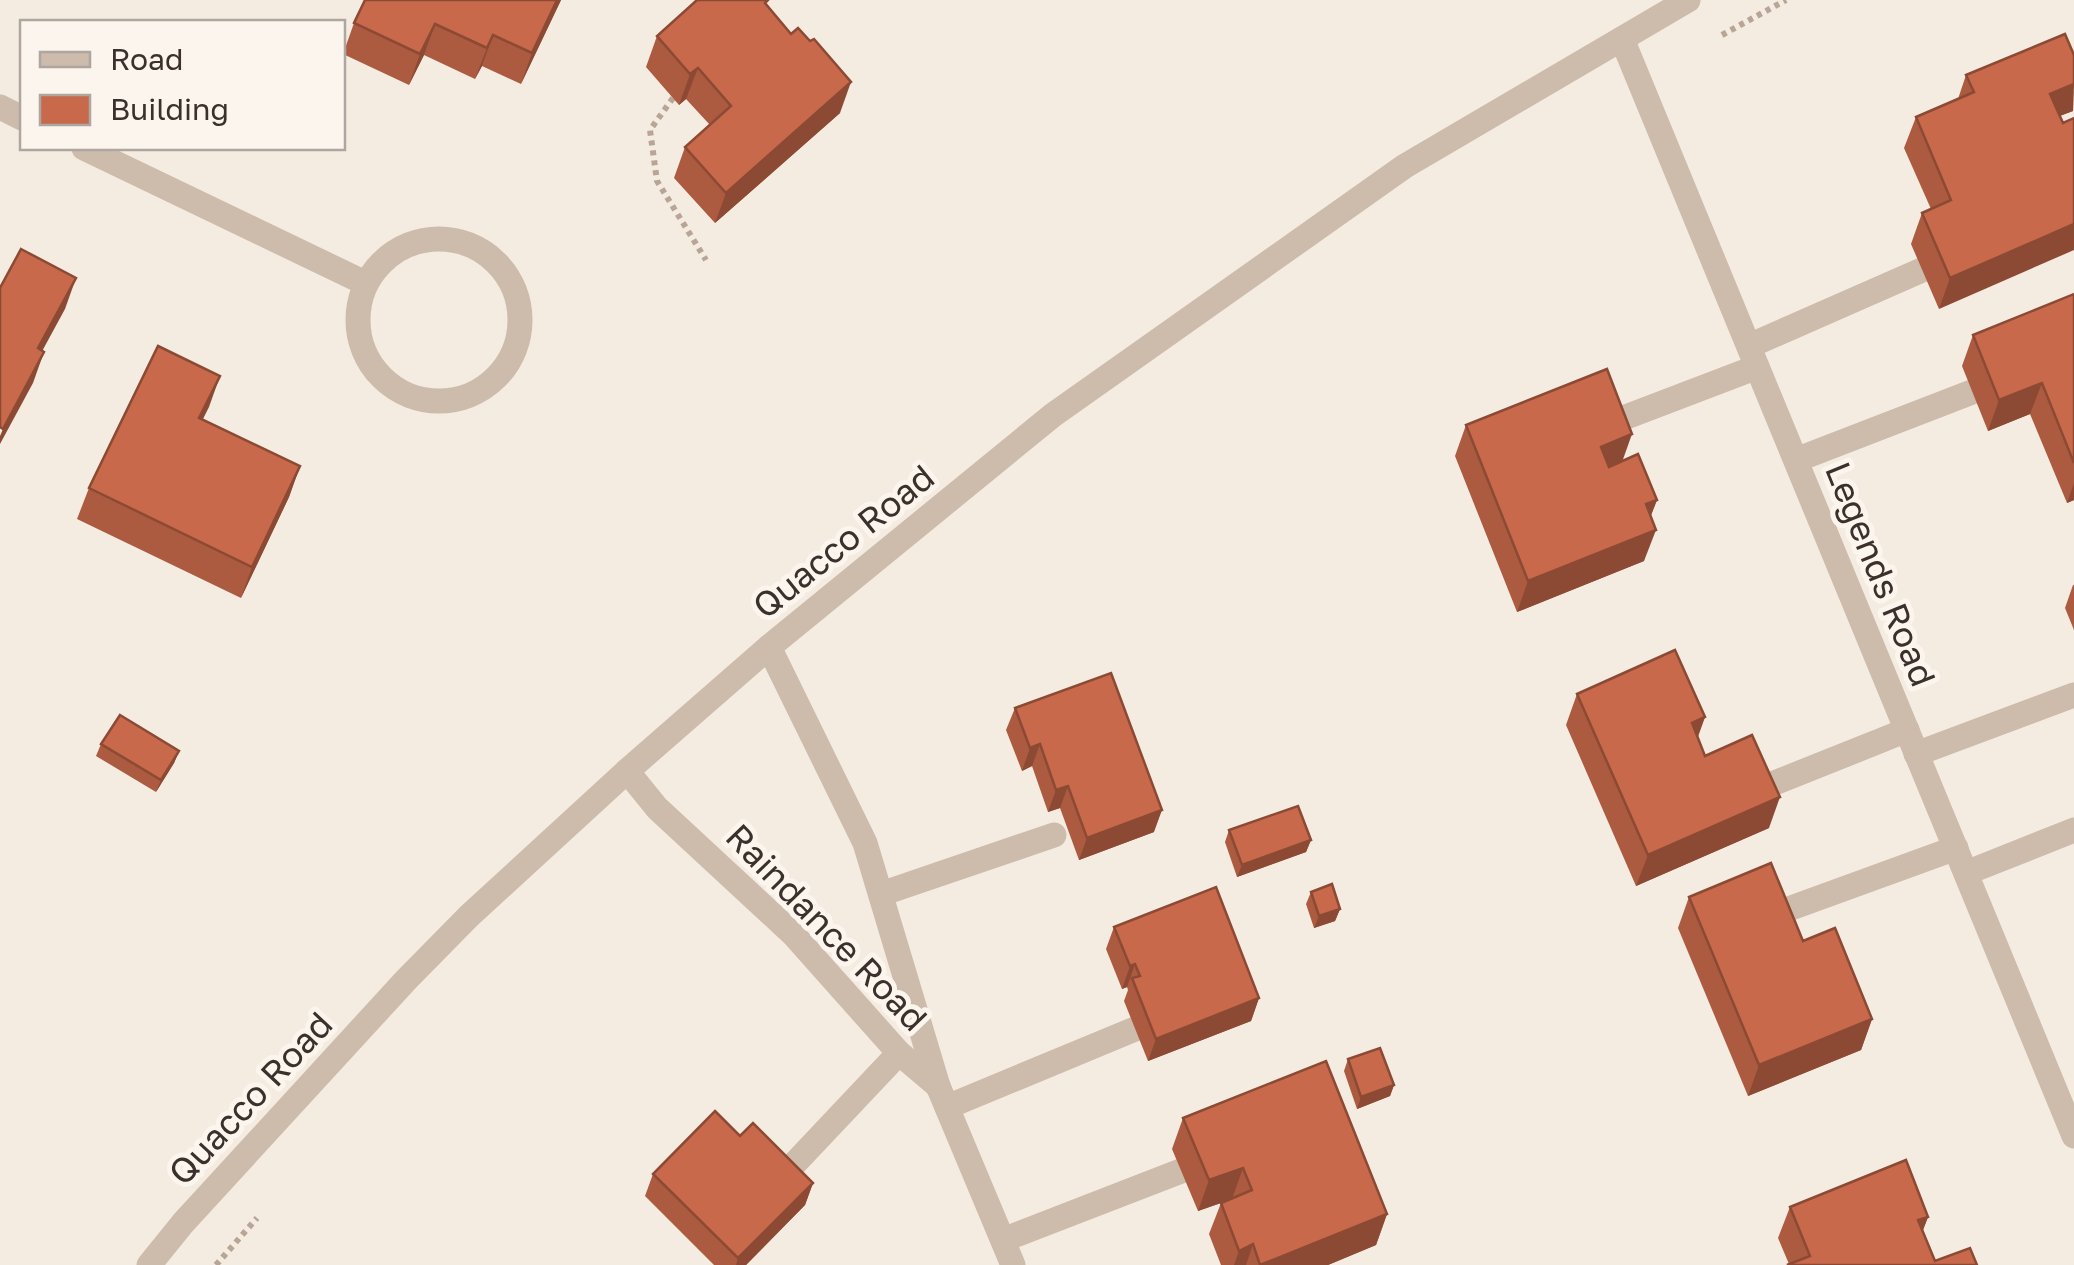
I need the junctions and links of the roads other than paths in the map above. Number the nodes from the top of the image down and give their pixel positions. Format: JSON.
{"nodes":[{"id":1,"x":1688,"y":0,"type":"edge"},
{"id":2,"x":1622,"y":39,"type":"junction"},
{"id":3,"x":88,"y":150,"type":"edge"},
{"id":4,"x":1922,"y":270,"type":"dead end"},
{"id":5,"x":365,"y":283,"type":"junction"},
{"id":6,"x":1753,"y":357,"type":"junction"},
{"id":7,"x":1972,"y":392,"type":"dead end"},
{"id":8,"x":1604,"y":425,"type":"edge"},
{"id":9,"x":1796,"y":460,"type":"junction"},
{"id":10,"x":769,"y":647,"type":"junction"},
{"id":11,"x":2074,"y":695,"type":"edge"},
{"id":12,"x":1912,"y":742,"type":"junction"},
{"id":13,"x":627,"y":771,"type":"junction"},
{"id":14,"x":1752,"y":792,"type":"edge"},
{"id":15,"x":2074,"y":830,"type":"edge"},
{"id":16,"x":1054,"y":834,"type":"dead end"},
{"id":17,"x":1956,"y":848,"type":"junction"},
{"id":18,"x":1966,"y":873,"type":"junction"},
{"id":19,"x":881,"y":894,"type":"junction"},
{"id":20,"x":1768,"y":916,"type":"edge"},
{"id":21,"x":1135,"y":1029,"type":"dead end"},
{"id":22,"x":898,"y":1053,"type":"junction"},
{"id":23,"x":943,"y":1096,"type":"junction"},
{"id":24,"x":2074,"y":1136,"type":"edge"},
{"id":25,"x":1181,"y":1171,"type":"dead end"},
{"id":26,"x":780,"y":1180,"type":"edge"},
{"id":27,"x":1003,"y":1240,"type":"junction"},
{"id":28,"x":149,"y":1265,"type":"edge"},
{"id":29,"x":1013,"y":1265,"type":"edge"}],
"edges":[{"from":1,"to":2,"type":"street","name":"Quacco Road"},
{"from":2,"to":6,"type":"street","name":"Legends Road"},
{"from":2,"to":10,"type":"street","name":"Quacco Road"},
{"from":3,"to":5,"type":"street"},
{"from":4,"to":6,"type":"street"},
{"from":5,"to":5,"type":"street"},
{"from":6,"to":8,"type":"street"},
{"from":6,"to":9,"type":"street","name":"Legends Road"},
{"from":7,"to":9,"type":"street"},
{"from":9,"to":12,"type":"street","name":"Legends Road"},
{"from":10,"to":13,"type":"street","name":"Quacco Road"},
{"from":10,"to":19,"type":"street","name":"Raindance Road"},
{"from":11,"to":12,"type":"street"},
{"from":12,"to":14,"type":"street"},
{"from":12,"to":17,"type":"street","name":"Legends Road"},
{"from":13,"to":22,"type":"street","name":"Raindance Road"},
{"from":13,"to":28,"type":"street","name":"Quacco Road"},
{"from":15,"to":18,"type":"street"},
{"from":16,"to":19,"type":"street"},
{"from":17,"to":18,"type":"street","name":"Legends Road"},
{"from":17,"to":20,"type":"street"},
{"from":18,"to":24,"type":"street","name":"Legends Road"},
{"from":19,"to":23,"type":"street","name":"Raindance Road"},
{"from":21,"to":23,"type":"street"},
{"from":22,"to":23,"type":"street","name":"Raindance Road"},
{"from":22,"to":26,"type":"street"},
{"from":23,"to":27,"type":"street","name":"Raindance Road"},
{"from":25,"to":27,"type":"street"},
{"from":27,"to":29,"type":"street","name":"Raindance Road"}]}
